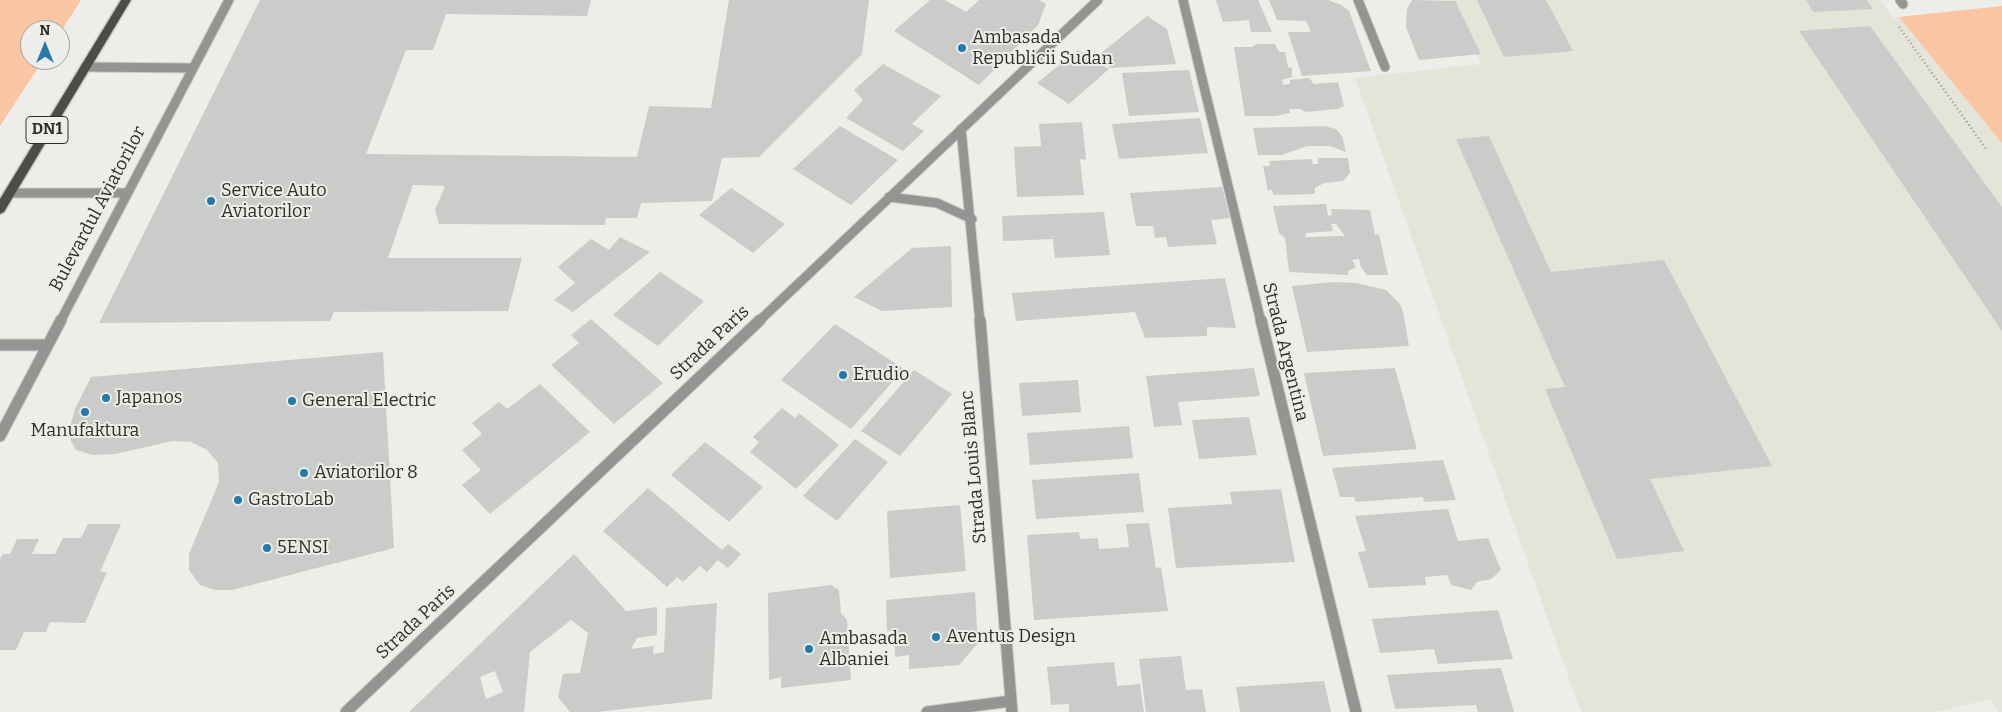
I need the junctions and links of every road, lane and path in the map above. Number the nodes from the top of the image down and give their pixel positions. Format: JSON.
{"nodes":[{"id":1,"x":126,"y":0,"type":"edge"},
{"id":2,"x":229,"y":0,"type":"edge"},
{"id":3,"x":1098,"y":0,"type":"edge"},
{"id":4,"x":1183,"y":0,"type":"edge"},
{"id":5,"x":1358,"y":0,"type":"edge"},
{"id":6,"x":1898,"y":26,"type":"dead end"},
{"id":7,"x":85,"y":68,"type":"junction"},
{"id":8,"x":192,"y":68,"type":"junction"},
{"id":9,"x":1385,"y":68,"type":"dead end"},
{"id":10,"x":961,"y":129,"type":"junction"},
{"id":11,"x":1988,"y":150,"type":"dead end"},
{"id":12,"x":9,"y":193,"type":"junction"},
{"id":13,"x":126,"y":193,"type":"junction"},
{"id":14,"x":889,"y":197,"type":"junction"},
{"id":15,"x":0,"y":208,"type":"edge"},
{"id":16,"x":972,"y":219,"type":"junction"},
{"id":17,"x":0,"y":345,"type":"edge"},
{"id":18,"x":46,"y":345,"type":"junction"},
{"id":19,"x":0,"y":436,"type":"edge"},
{"id":20,"x":1011,"y":707,"type":"edge"},
{"id":21,"x":346,"y":712,"type":"edge"},
{"id":22,"x":927,"y":712,"type":"edge"},
{"id":23,"x":1356,"y":712,"type":"edge"}],
"edges":[{"from":1,"to":7,"type":"main road","number":"DN1"},
{"from":2,"to":8,"type":"street","name":"Bulevardul Aviatorilor"},
{"from":3,"to":10,"type":"street","name":"Strada Paris"},
{"from":4,"to":23,"type":"street","name":"Strada Argentina"},
{"from":5,"to":9,"type":"street"},
{"from":6,"to":11,"type":"path"},
{"from":7,"to":8,"type":"street"},
{"from":7,"to":12,"type":"main road","number":"DN1"},
{"from":8,"to":13,"type":"street","name":"Bulevardul Aviatorilor"},
{"from":10,"to":14,"type":"street","name":"Strada Paris"},
{"from":10,"to":16,"type":"street","name":"Strada Louis Blanc"},
{"from":12,"to":13,"type":"street"},
{"from":12,"to":15,"type":"main road","number":"DN1"},
{"from":13,"to":18,"type":"street","name":"Bulevardul Aviatorilor"},
{"from":14,"to":16,"type":"street"},
{"from":14,"to":21,"type":"street","name":"Strada Paris"},
{"from":16,"to":20,"type":"street","name":"Strada Louis Blanc"},
{"from":17,"to":18,"type":"street"},
{"from":18,"to":19,"type":"street","name":"Bulevardul Aviatorilor"},
{"from":20,"to":22,"type":"street"}]}
